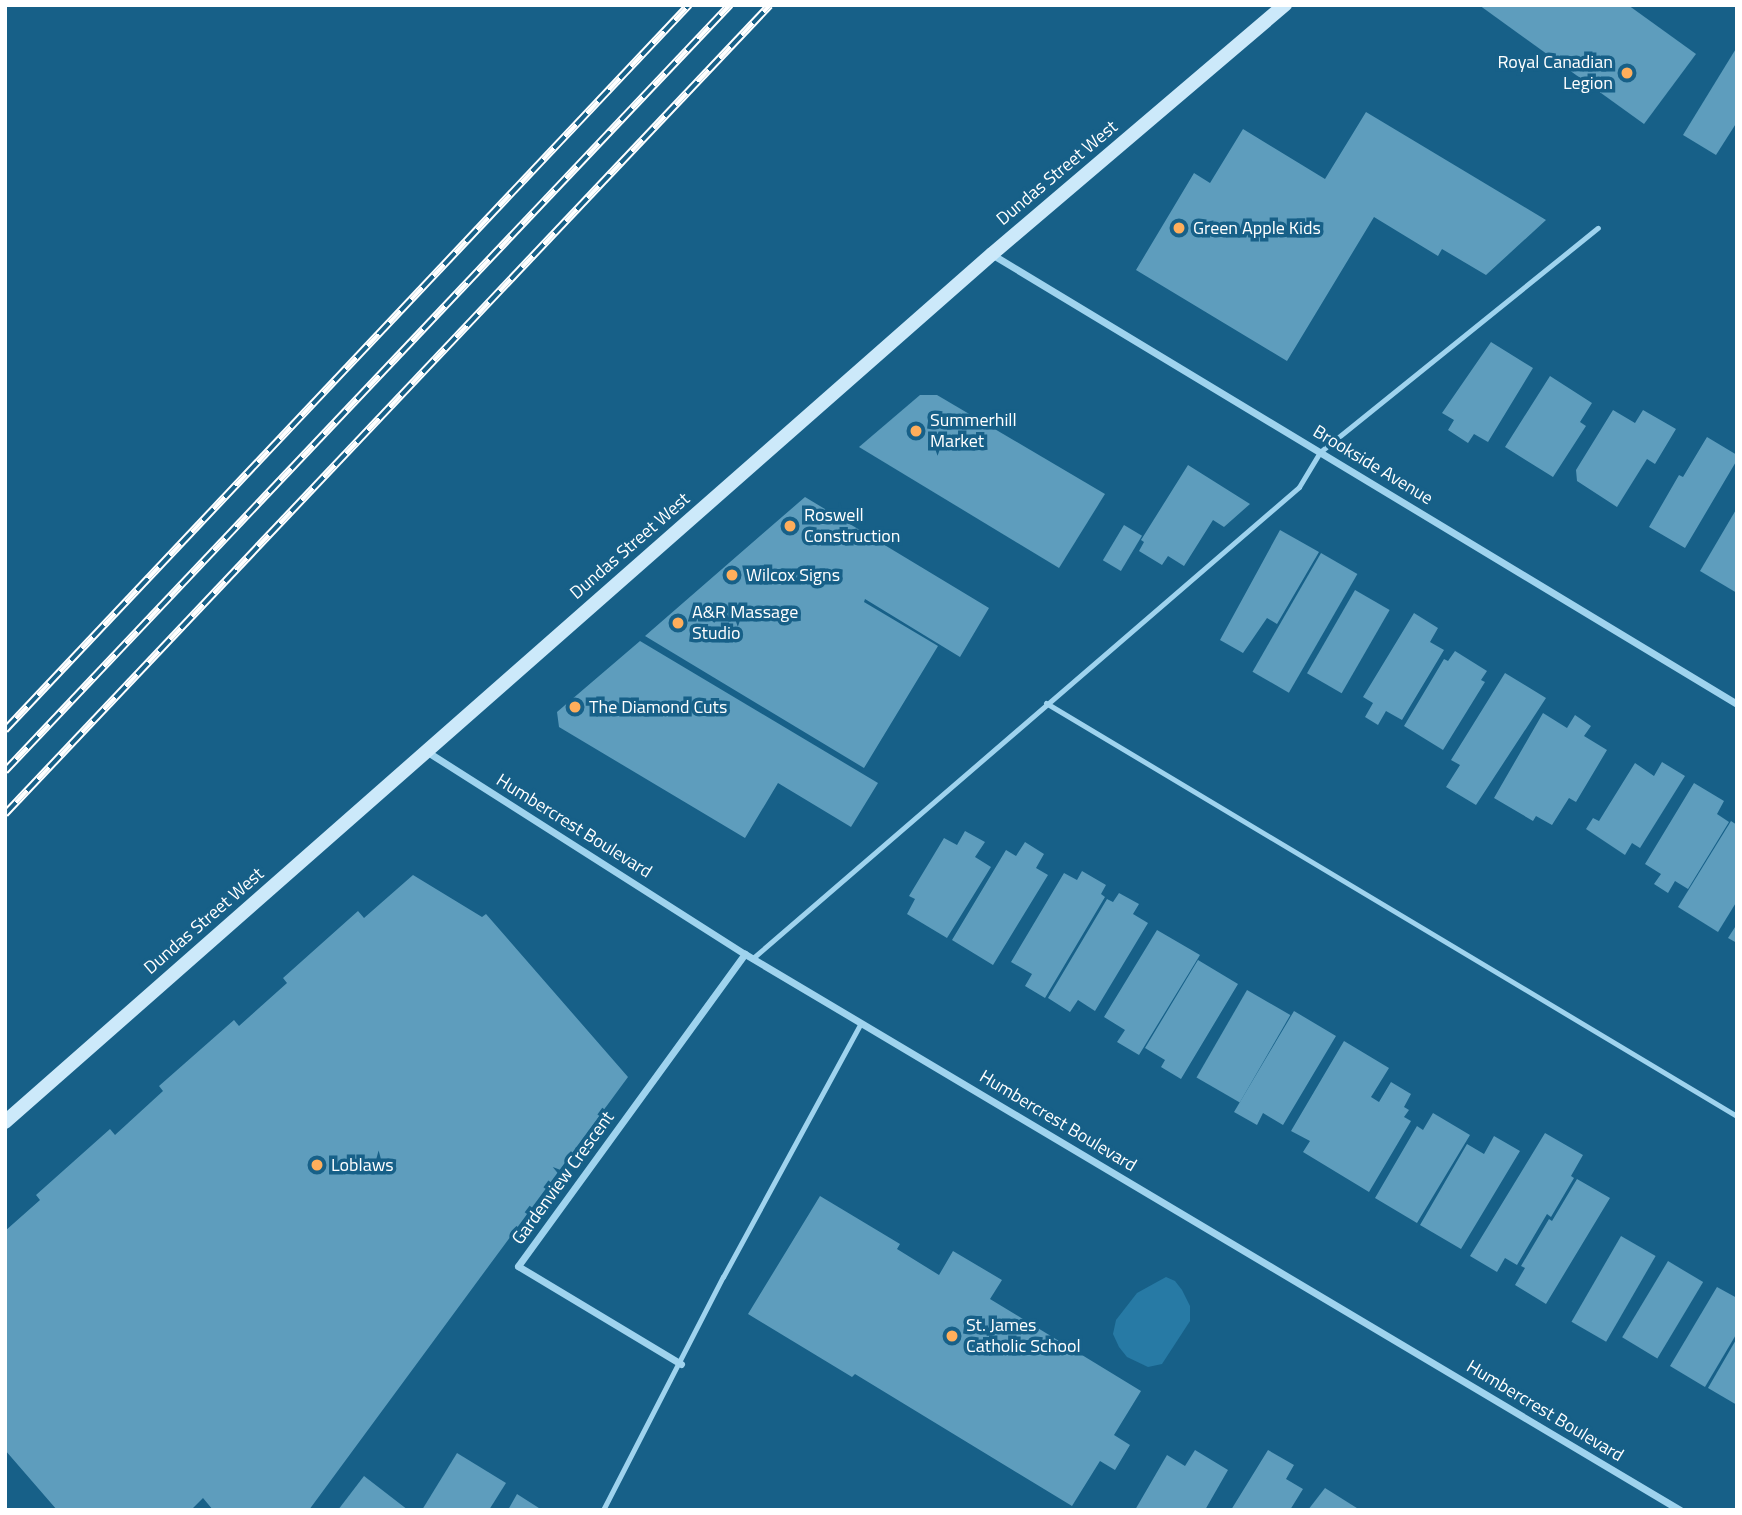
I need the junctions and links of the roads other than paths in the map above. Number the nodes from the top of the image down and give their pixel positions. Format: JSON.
{"nodes":[{"id":1,"x":1285,"y":5,"type":"edge"},
{"id":2,"x":1598,"y":228,"type":"dead end"},
{"id":3,"x":992,"y":254,"type":"junction"},
{"id":4,"x":1320,"y":452,"type":"junction"},
{"id":5,"x":1046,"y":703,"type":"junction"},
{"id":6,"x":1737,"y":704,"type":"edge"},
{"id":7,"x":425,"y":751,"type":"junction"},
{"id":8,"x":745,"y":954,"type":"junction"},
{"id":9,"x":753,"y":958,"type":"junction"},
{"id":10,"x":861,"y":1023,"type":"junction"},
{"id":11,"x":1737,"y":1116,"type":"edge"},
{"id":12,"x":5,"y":1122,"type":"edge"},
{"id":13,"x":681,"y":1364,"type":"junction"},
{"id":14,"x":603,"y":1510,"type":"edge"},
{"id":15,"x":1680,"y":1510,"type":"edge"}],
"edges":[{"from":1,"to":3,"type":"main road","name":"Dundas Street West"},
{"from":2,"to":4,"type":"lane"},
{"from":3,"to":4,"type":"street","name":"Brookside Avenue"},
{"from":3,"to":7,"type":"main road","name":"Dundas Street West"},
{"from":4,"to":5,"type":"lane"},
{"from":4,"to":6,"type":"street","name":"Brookside Avenue"},
{"from":5,"to":9,"type":"lane"},
{"from":5,"to":11,"type":"lane"},
{"from":7,"to":8,"type":"street","name":"Humbercrest Boulevard"},
{"from":7,"to":12,"type":"main road","name":"Dundas Street West"},
{"from":8,"to":9,"type":"street","name":"Humbercrest Boulevard"},
{"from":8,"to":13,"type":"street","name":"Gardenview Crescent"},
{"from":9,"to":10,"type":"street","name":"Humbercrest Boulevard"},
{"from":10,"to":13,"type":"lane"},
{"from":10,"to":15,"type":"street","name":"Humbercrest Boulevard"},
{"from":13,"to":14,"type":"lane"}]}
